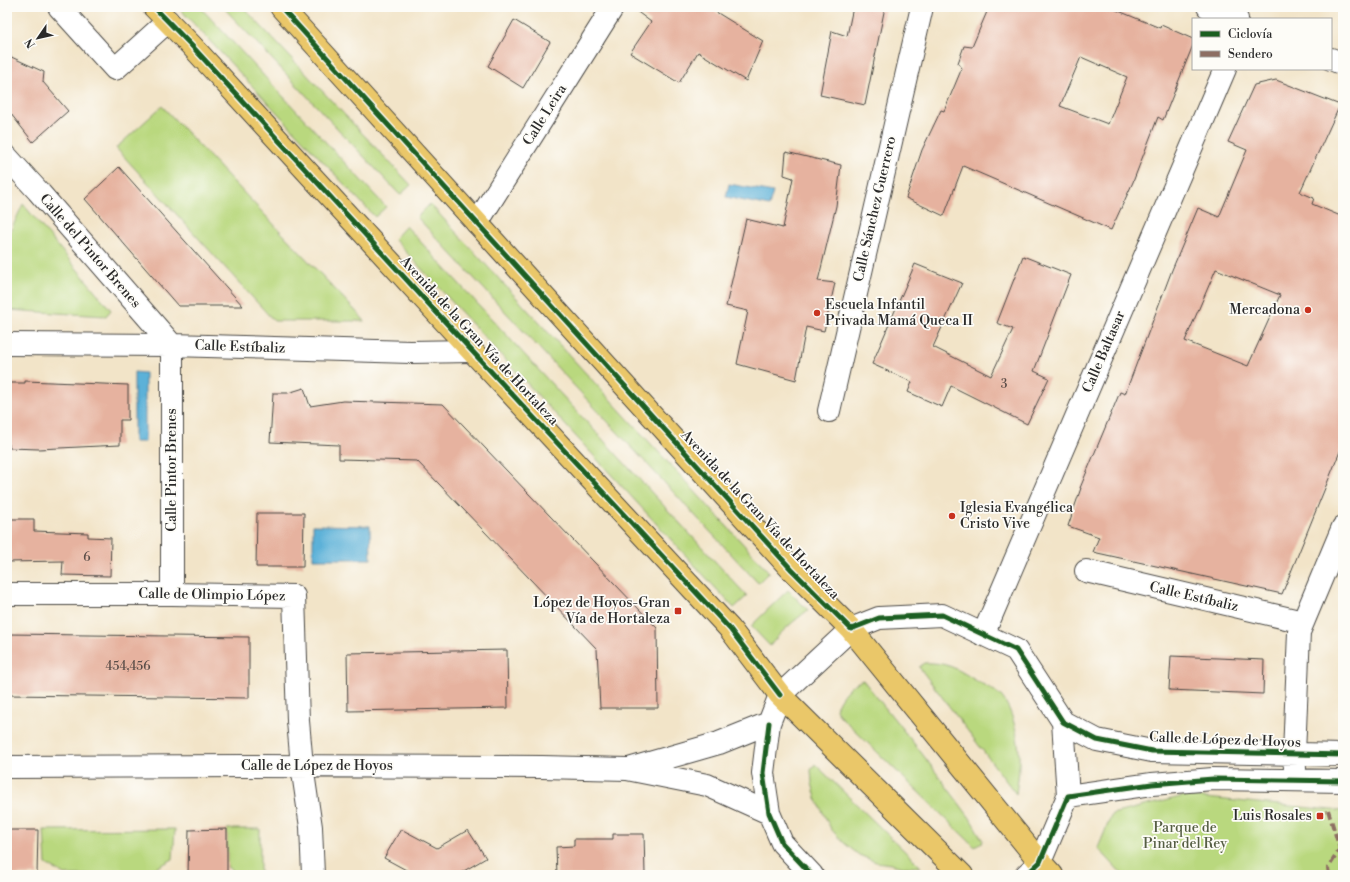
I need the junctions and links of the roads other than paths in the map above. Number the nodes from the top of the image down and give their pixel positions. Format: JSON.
{"nodes":[{"id":1,"x":59,"y":7,"type":"edge"},
{"id":2,"x":281,"y":7,"type":"edge"},
{"id":3,"x":613,"y":7,"type":"edge"},
{"id":4,"x":922,"y":7,"type":"edge"},
{"id":5,"x":1208,"y":7,"type":"edge"},
{"id":6,"x":161,"y":14,"type":"edge"},
{"id":7,"x":1235,"y":18,"type":"edge"},
{"id":8,"x":1332,"y":59,"type":"edge"},
{"id":9,"x":1343,"y":64,"type":"edge"},
{"id":10,"x":1224,"y":70,"type":"edge"},
{"id":11,"x":7,"y":157,"type":"edge"},
{"id":12,"x":477,"y":223,"type":"junction"},
{"id":13,"x":7,"y":344,"type":"edge"},
{"id":14,"x":172,"y":345,"type":"junction"},
{"id":15,"x":472,"y":351,"type":"junction"},
{"id":16,"x":829,"y":411,"type":"dead end"},
{"id":17,"x":1343,"y":527,"type":"edge"},
{"id":18,"x":1086,"y":571,"type":"dead end"},
{"id":19,"x":7,"y":594,"type":"edge"},
{"id":20,"x":172,"y":594,"type":"junction"},
{"id":21,"x":1303,"y":622,"type":"junction"},
{"id":22,"x":851,"y":629,"type":"junction"},
{"id":23,"x":983,"y":635,"type":"junction"},
{"id":24,"x":780,"y":695,"type":"junction"},
{"id":25,"x":1063,"y":722,"type":"junction"},
{"id":26,"x":769,"y":723,"type":"junction"},
{"id":27,"x":1294,"y":754,"type":"junction"},
{"id":28,"x":1343,"y":755,"type":"edge"},
{"id":29,"x":302,"y":766,"type":"junction"},
{"id":30,"x":7,"y":767,"type":"edge"},
{"id":31,"x":627,"y":769,"type":"junction"},
{"id":32,"x":1295,"y":780,"type":"junction"},
{"id":33,"x":1343,"y":781,"type":"edge"},
{"id":34,"x":1068,"y":796,"type":"junction"},
{"id":35,"x":769,"y":813,"type":"junction"},
{"id":36,"x":1039,"y":871,"type":"edge"},
{"id":37,"x":313,"y":875,"type":"edge"},
{"id":38,"x":812,"y":875,"type":"edge"},
{"id":39,"x":962,"y":875,"type":"edge"}],
"edges":[{"from":1,"to":6,"type":"street"},
{"from":2,"to":12,"type":"main road","name":"Avenida de la Gran Vía de Hortaleza"},
{"from":3,"to":12,"type":"street","name":"Calle Leira"},
{"from":4,"to":16,"type":"street","name":"Calle Sánchez Guerrero"},
{"from":5,"to":7,"type":"street"},
{"from":6,"to":15,"type":"main road","name":"Avenida de la Gran Vía de Hortaleza"},
{"from":8,"to":9,"type":"street"},
{"from":10,"to":23,"type":"street","name":"Calle Baltasar"},
{"from":11,"to":14,"type":"street","name":"Calle del Pintor Brenes"},
{"from":12,"to":22,"type":"main road","name":"Avenida de la Gran Vía de Hortaleza"},
{"from":13,"to":14,"type":"street","name":"Calle Estíbaliz"},
{"from":14,"to":15,"type":"street","name":"Calle Estíbaliz"},
{"from":14,"to":20,"type":"street","name":"Calle Pintor Brenes"},
{"from":15,"to":24,"type":"main road","name":"Avenida de la Gran Vía de Hortaleza"},
{"from":17,"to":21,"type":"street"},
{"from":18,"to":21,"type":"street","name":"Calle Estíbaliz"},
{"from":19,"to":20,"type":"street","name":"Calle de Olimpio López"},
{"from":20,"to":29,"type":"street","name":"Calle de Olimpio López"},
{"from":21,"to":27,"type":"street"},
{"from":22,"to":23,"type":"street"},
{"from":22,"to":24,"type":"street"},
{"from":22,"to":36,"type":"main road","name":"Avenida de la Gran Vía de Hortaleza"},
{"from":23,"to":25,"type":"street"},
{"from":24,"to":26,"type":"street"},
{"from":24,"to":39,"type":"main road","name":"Avenida de la Gran Vía de Hortaleza"},
{"from":25,"to":27,"type":"street","name":"Calle de López de Hoyos"},
{"from":25,"to":34,"type":"street"},
{"from":26,"to":31,"type":"street","name":"Calle de López de Hoyos"},
{"from":26,"to":35,"type":"street"},
{"from":27,"to":28,"type":"street","name":"Calle de López de Hoyos"},
{"from":27,"to":32,"type":"street"},
{"from":29,"to":30,"type":"street","name":"Calle de López de Hoyos"},
{"from":29,"to":31,"type":"street","name":"Calle de López de Hoyos"},
{"from":29,"to":37,"type":"street"},
{"from":31,"to":35,"type":"street","name":"Calle de López de Hoyos"},
{"from":32,"to":33,"type":"street"},
{"from":32,"to":34,"type":"street"},
{"from":34,"to":36,"type":"street"},
{"from":35,"to":38,"type":"street"}]}
